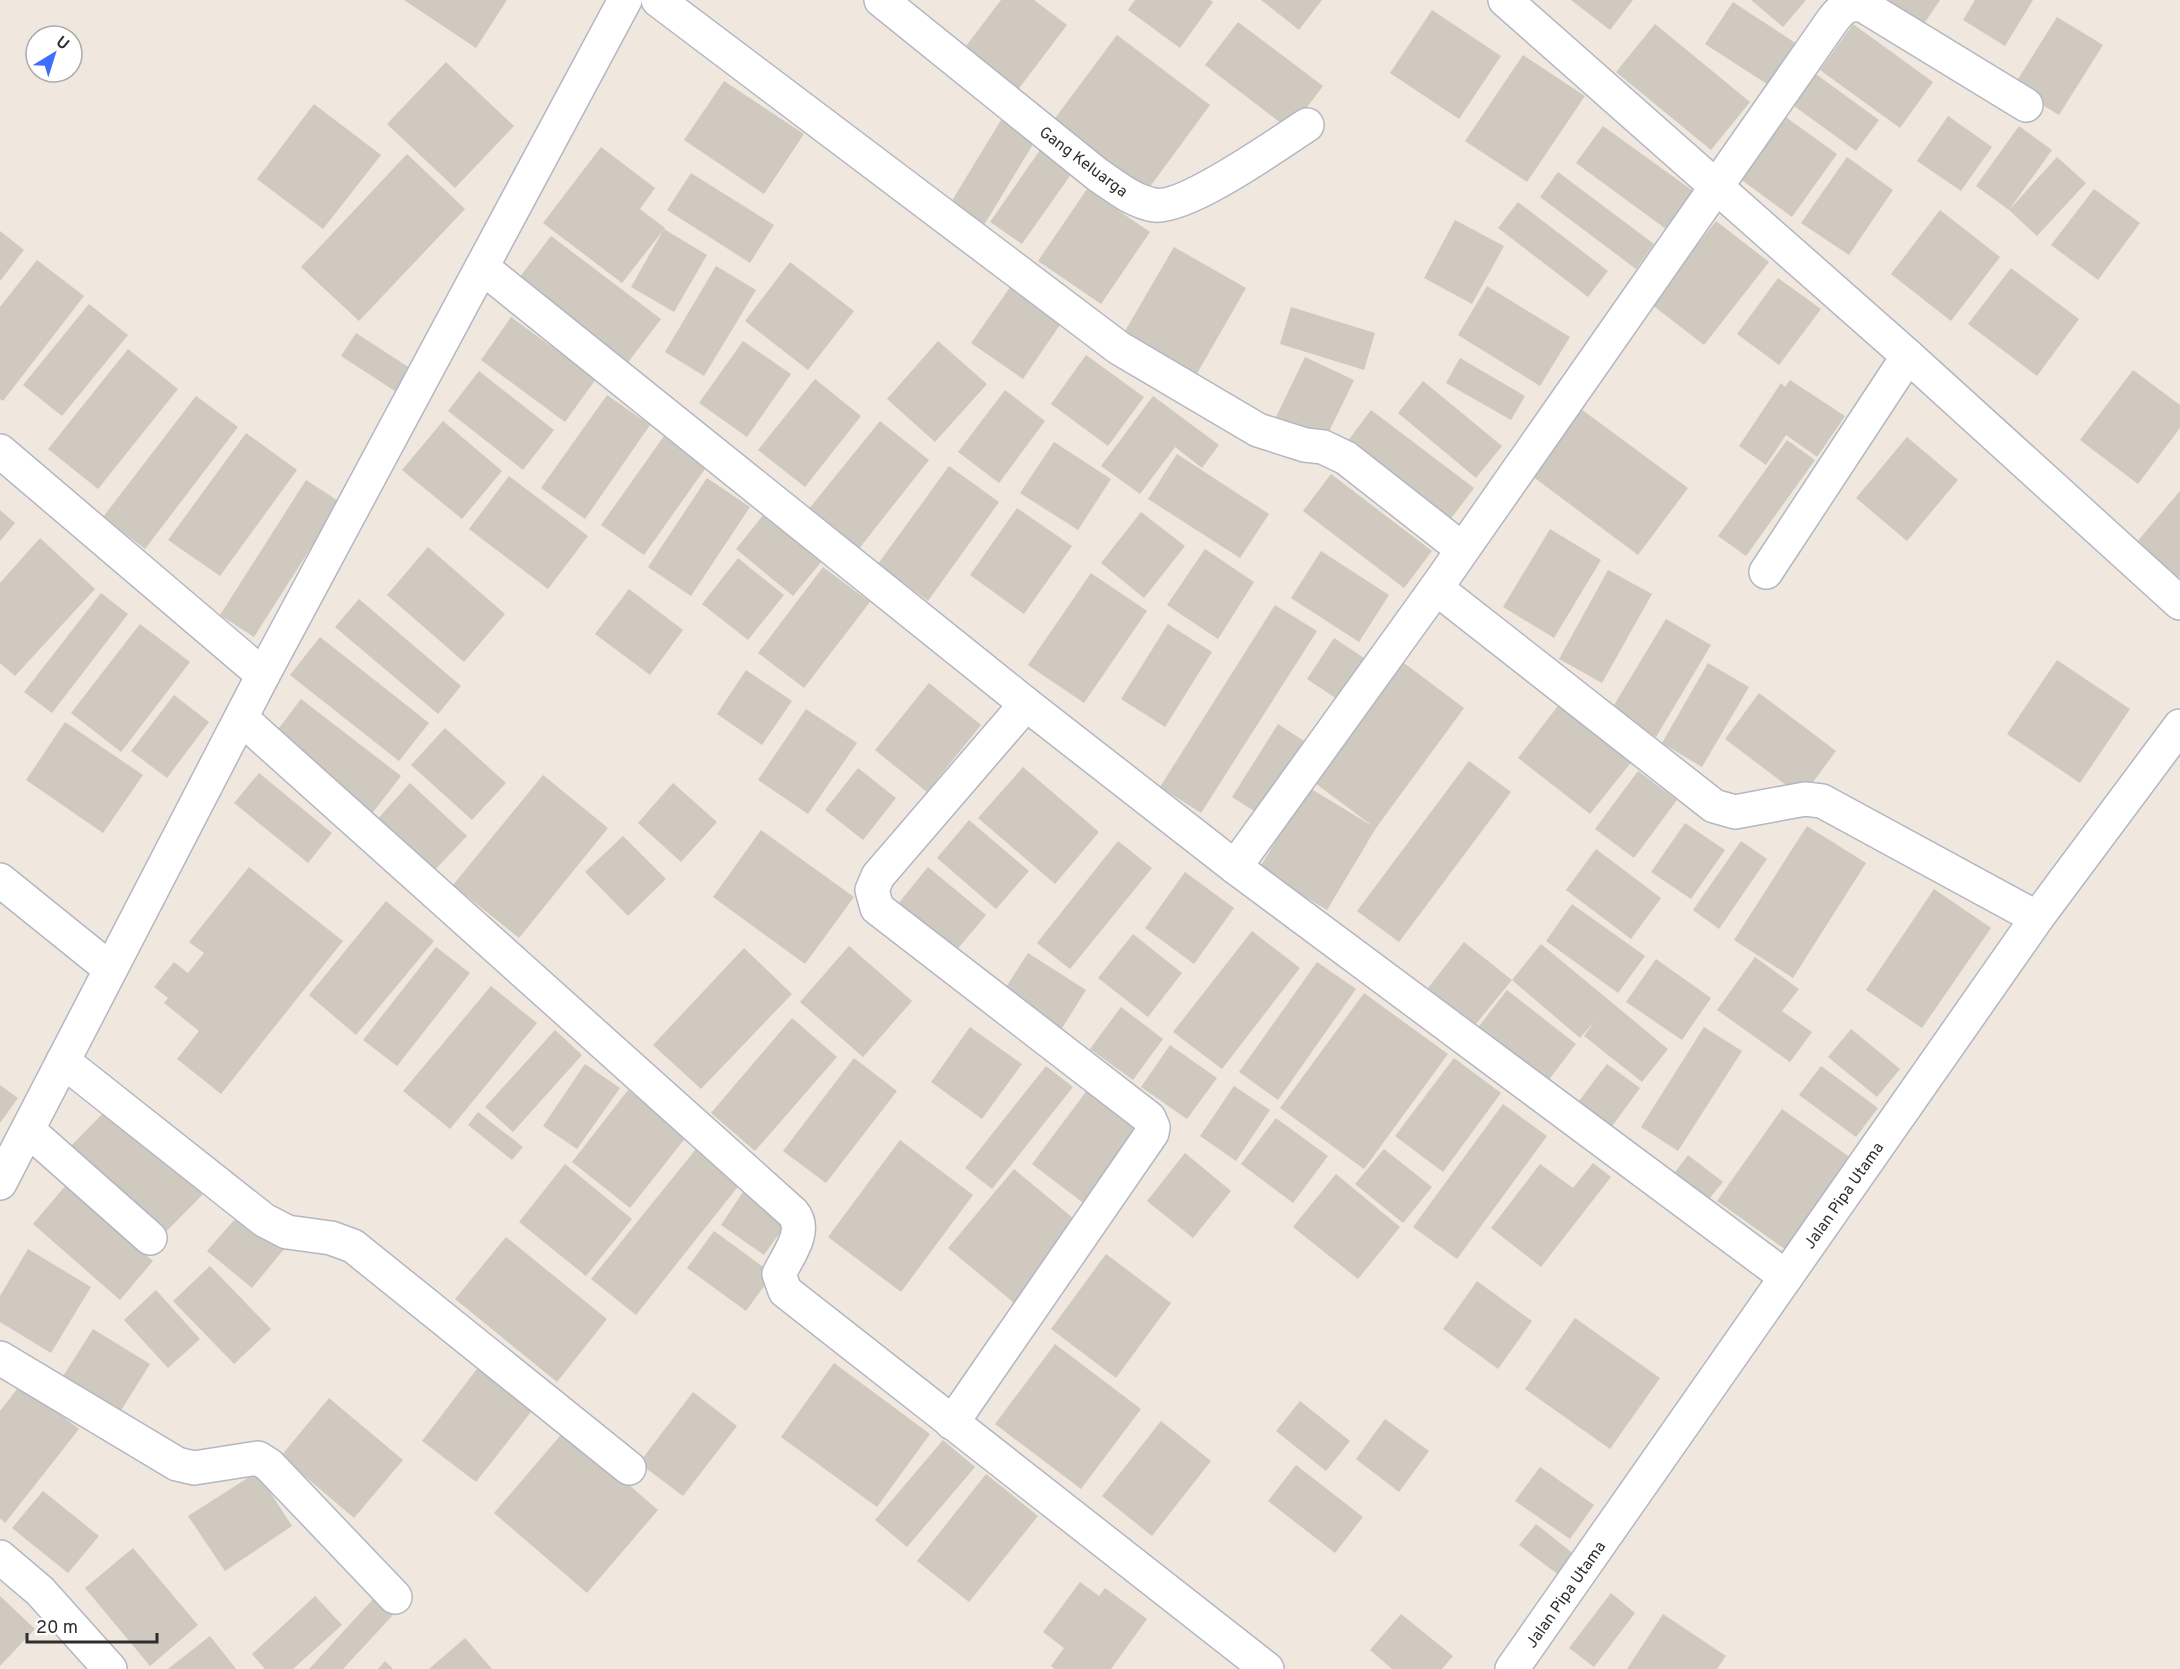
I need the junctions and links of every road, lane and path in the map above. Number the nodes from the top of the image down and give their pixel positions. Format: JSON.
{"nodes":[{"id":1,"x":625,"y":0,"type":"edge"},
{"id":2,"x":658,"y":0,"type":"edge"},
{"id":3,"x":881,"y":0,"type":"edge"},
{"id":4,"x":1505,"y":0,"type":"edge"},
{"id":5,"x":1836,"y":5,"type":"edge"},
{"id":6,"x":2026,"y":105,"type":"dead end"},
{"id":7,"x":1307,"y":126,"type":"dead end"},
{"id":8,"x":1718,"y":186,"type":"junction"},
{"id":9,"x":483,"y":268,"type":"junction"},
{"id":10,"x":1908,"y":356,"type":"junction"},
{"id":11,"x":0,"y":451,"type":"edge"},
{"id":12,"x":1462,"y":549,"type":"junction"},
{"id":13,"x":1766,"y":572,"type":"dead end"},
{"id":14,"x":1436,"y":588,"type":"junction"},
{"id":15,"x":2180,"y":603,"type":"edge"},
{"id":16,"x":263,"y":675,"type":"junction"},
{"id":17,"x":1026,"y":704,"type":"junction"},
{"id":18,"x":242,"y":719,"type":"junction"},
{"id":19,"x":2180,"y":726,"type":"edge"},
{"id":20,"x":1235,"y":867,"type":"junction"},
{"id":21,"x":0,"y":880,"type":"edge"},
{"id":22,"x":2037,"y":918,"type":"junction"},
{"id":23,"x":109,"y":968,"type":"junction"},
{"id":24,"x":63,"y":1061,"type":"junction"},
{"id":25,"x":15,"y":1140,"type":"edge"},
{"id":26,"x":0,"y":1183,"type":"edge"},
{"id":27,"x":150,"y":1238,"type":"dead end"},
{"id":28,"x":1786,"y":1277,"type":"junction"},
{"id":29,"x":0,"y":1358,"type":"edge"},
{"id":30,"x":952,"y":1423,"type":"junction"},
{"id":31,"x":628,"y":1468,"type":"dead end"},
{"id":32,"x":0,"y":1557,"type":"edge"},
{"id":33,"x":395,"y":1597,"type":"dead end"},
{"id":34,"x":110,"y":1669,"type":"edge"},
{"id":35,"x":1267,"y":1669,"type":"edge"},
{"id":36,"x":1513,"y":1669,"type":"edge"}],
"edges":[{"from":1,"to":9,"type":"street"},
{"from":2,"to":12,"type":"street"},
{"from":3,"to":7,"type":"street","name":"Gang Keluarga"},
{"from":4,"to":8,"type":"street"},
{"from":5,"to":6,"type":"street"},
{"from":5,"to":8,"type":"street"},
{"from":8,"to":10,"type":"street"},
{"from":8,"to":12,"type":"street"},
{"from":9,"to":16,"type":"street"},
{"from":9,"to":17,"type":"street"},
{"from":10,"to":13,"type":"street"},
{"from":10,"to":15,"type":"street"},
{"from":11,"to":16,"type":"street"},
{"from":12,"to":14,"type":"street"},
{"from":14,"to":20,"type":"street"},
{"from":14,"to":22,"type":"street"},
{"from":16,"to":18,"type":"street"},
{"from":17,"to":20,"type":"street"},
{"from":17,"to":30,"type":"street"},
{"from":18,"to":23,"type":"street"},
{"from":18,"to":30,"type":"street"},
{"from":19,"to":22,"type":"street","name":"Jalan Pipa Utama"},
{"from":20,"to":28,"type":"street"},
{"from":21,"to":23,"type":"street"},
{"from":22,"to":28,"type":"street","name":"Jalan Pipa Utama"},
{"from":23,"to":24,"type":"street"},
{"from":24,"to":25,"type":"street"},
{"from":24,"to":31,"type":"street"},
{"from":25,"to":26,"type":"street"},
{"from":25,"to":27,"type":"street"},
{"from":28,"to":36,"type":"street","name":"Jalan Pipa Utama"},
{"from":29,"to":33,"type":"street"},
{"from":30,"to":35,"type":"street"},
{"from":32,"to":34,"type":"street"}]}
